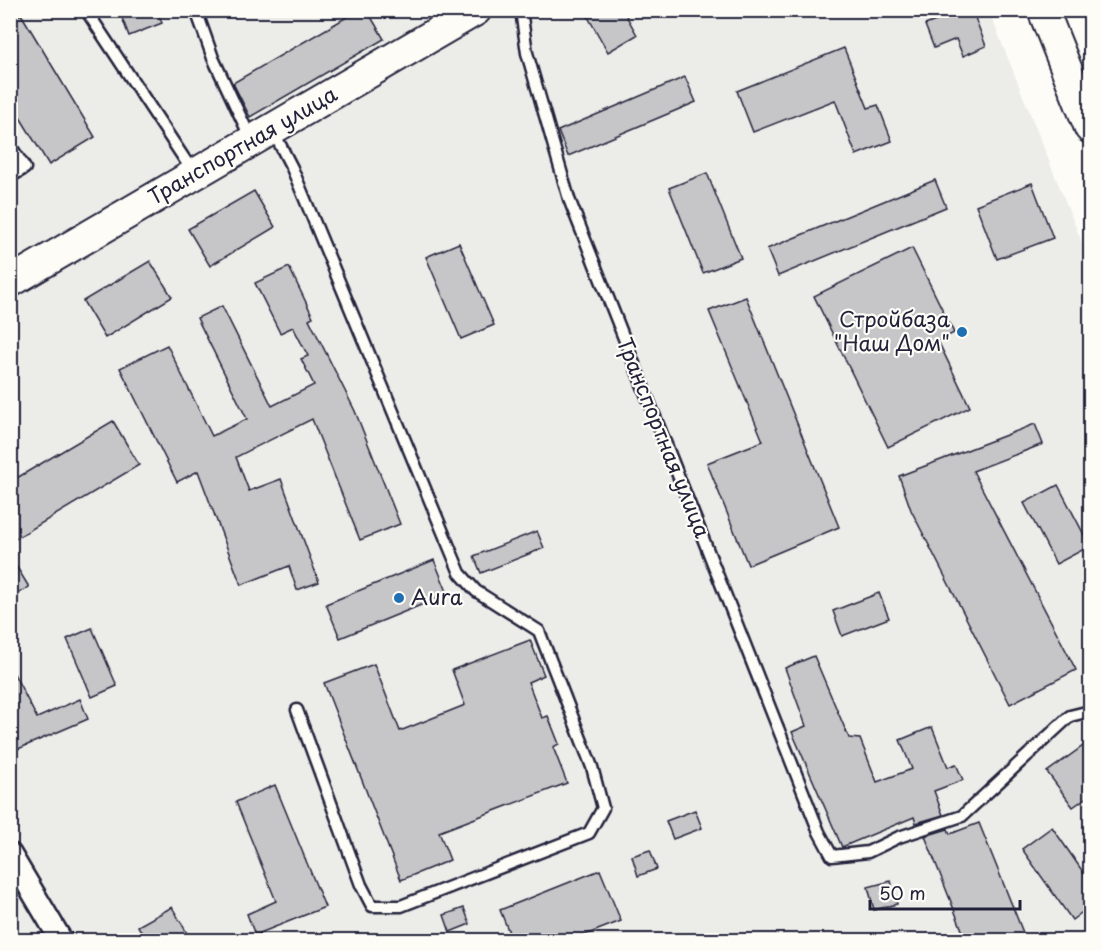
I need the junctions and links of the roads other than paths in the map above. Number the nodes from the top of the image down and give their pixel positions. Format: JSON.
{"nodes":[{"id":1,"x":86,"y":10,"type":"edge"},
{"id":2,"x":196,"y":10,"type":"edge"},
{"id":3,"x":476,"y":10,"type":"edge"},
{"id":4,"x":521,"y":10,"type":"edge"},
{"id":5,"x":1043,"y":10,"type":"edge"},
{"id":6,"x":1090,"y":128,"type":"edge"},
{"id":7,"x":262,"y":135,"type":"junction"},
{"id":8,"x":10,"y":145,"type":"edge"},
{"id":9,"x":195,"y":175,"type":"junction"},
{"id":10,"x":10,"y":177,"type":"edge"},
{"id":11,"x":10,"y":282,"type":"edge"},
{"id":12,"x":297,"y":710,"type":"dead end"},
{"id":13,"x":1090,"y":711,"type":"edge"},
{"id":14,"x":10,"y":854,"type":"edge"},
{"id":15,"x":61,"y":940,"type":"edge"}],
"edges":[{"from":1,"to":9,"type":"lane"},
{"from":2,"to":7,"type":"lane"},
{"from":3,"to":7,"type":"street","name":"Транспортная улица"},
{"from":4,"to":13,"type":"lane","name":"Транспортная улица"},
{"from":5,"to":6,"type":"street"},
{"from":7,"to":9,"type":"street","name":"Транспортная улица"},
{"from":7,"to":12,"type":"lane"},
{"from":8,"to":10,"type":"lane"},
{"from":9,"to":11,"type":"street","name":"Транспортная улица"},
{"from":14,"to":15,"type":"street"}]}
